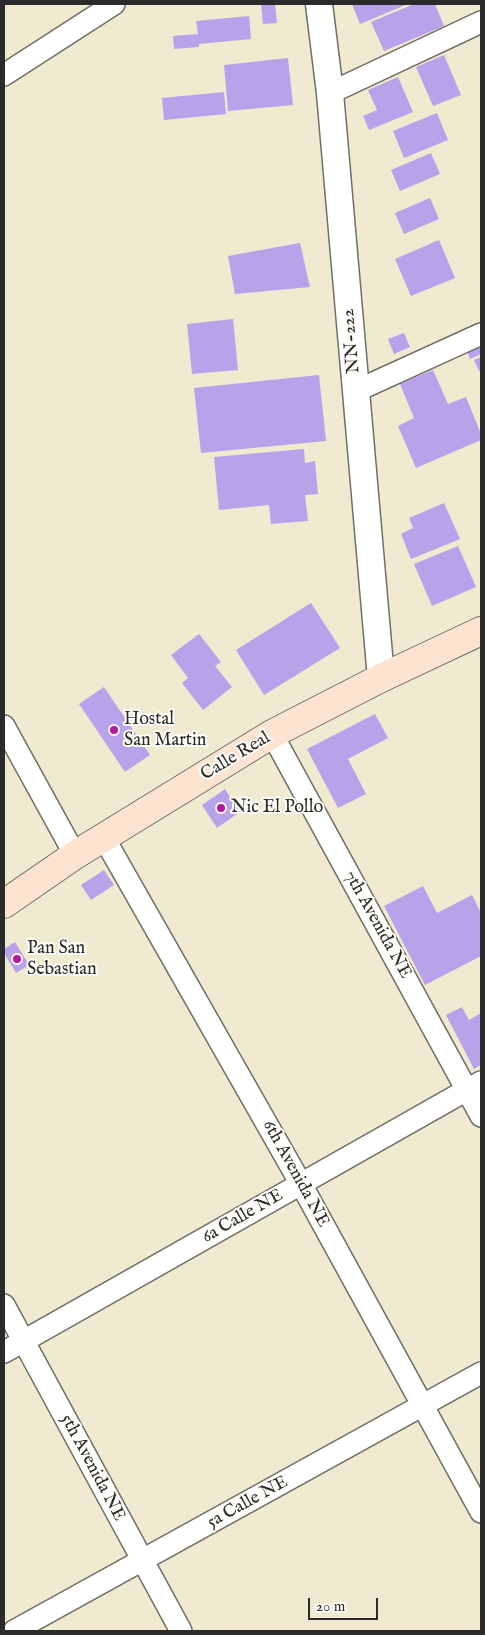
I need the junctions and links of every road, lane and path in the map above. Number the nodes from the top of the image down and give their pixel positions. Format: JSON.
{"nodes":[{"id":1,"x":114,"y":4,"type":"edge"},
{"id":2,"x":319,"y":4,"type":"edge"},
{"id":3,"x":481,"y":22,"type":"edge"},
{"id":4,"x":4,"y":75,"type":"edge"},
{"id":5,"x":330,"y":93,"type":"junction"},
{"id":6,"x":481,"y":334,"type":"edge"},
{"id":7,"x":356,"y":391,"type":"junction"},
{"id":8,"x":481,"y":631,"type":"edge"},
{"id":9,"x":381,"y":678,"type":"junction"},
{"id":10,"x":4,"y":726,"type":"edge"},
{"id":11,"x":272,"y":734,"type":"junction"},
{"id":12,"x":104,"y":838,"type":"junction"},
{"id":13,"x":75,"y":855,"type":"junction"},
{"id":14,"x":4,"y":904,"type":"edge"},
{"id":15,"x":474,"y":1086,"type":"edge"},
{"id":16,"x":481,"y":1116,"type":"edge"},
{"id":17,"x":301,"y":1184,"type":"junction"},
{"id":18,"x":4,"y":1305,"type":"edge"},
{"id":19,"x":24,"y":1342,"type":"junction"},
{"id":20,"x":4,"y":1352,"type":"edge"},
{"id":21,"x":481,"y":1372,"type":"edge"},
{"id":22,"x":422,"y":1406,"type":"junction"},
{"id":23,"x":481,"y":1512,"type":"edge"},
{"id":24,"x":141,"y":1562,"type":"junction"},
{"id":25,"x":14,"y":1631,"type":"edge"},
{"id":26,"x":181,"y":1631,"type":"edge"}],
"edges":[{"from":1,"to":4,"type":"street"},
{"from":2,"to":5,"type":"street","name":"NN-222"},
{"from":3,"to":5,"type":"street"},
{"from":5,"to":7,"type":"street","name":"NN-222"},
{"from":6,"to":7,"type":"street"},
{"from":7,"to":9,"type":"street","name":"NN-222"},
{"from":8,"to":9,"type":"main road","name":"Calle Real"},
{"from":9,"to":11,"type":"main road","name":"Calle Real"},
{"from":10,"to":13,"type":"street"},
{"from":11,"to":12,"type":"main road","name":"Calle Real"},
{"from":11,"to":15,"type":"street","name":"7th Avenida NE"},
{"from":12,"to":13,"type":"main road","name":"Calle Real"},
{"from":12,"to":17,"type":"street","name":"6th Avenida NE"},
{"from":13,"to":14,"type":"main road","name":"Calle Real"},
{"from":15,"to":16,"type":"street","name":"7th Avenida NE"},
{"from":15,"to":17,"type":"street","name":"6a Calle NE"},
{"from":17,"to":19,"type":"street","name":"6a Calle NE"},
{"from":17,"to":22,"type":"street","name":"6th Avenida NE"},
{"from":18,"to":19,"type":"street","name":"5th Avenida NE"},
{"from":19,"to":20,"type":"street","name":"6a Calle NE"},
{"from":19,"to":24,"type":"street","name":"5th Avenida NE"},
{"from":21,"to":22,"type":"street","name":"5a Calle NE"},
{"from":22,"to":23,"type":"street","name":"6th Avenida NE"},
{"from":22,"to":24,"type":"street","name":"5a Calle NE"},
{"from":24,"to":25,"type":"street","name":"5a Calle NE"},
{"from":24,"to":26,"type":"street","name":"5th Avenida NE"}]}
